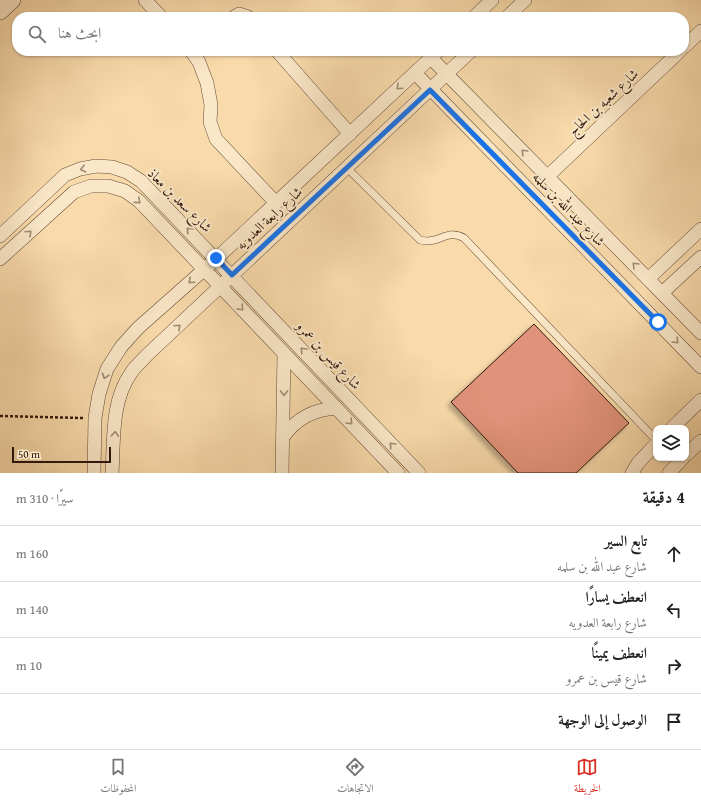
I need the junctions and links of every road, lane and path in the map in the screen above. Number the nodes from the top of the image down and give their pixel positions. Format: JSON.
{"nodes":[{"id":1,"x":12,"y":0,"type":"edge"},
{"id":2,"x":145,"y":0,"type":"edge"},
{"id":3,"x":492,"y":0,"type":"edge"},
{"id":4,"x":525,"y":0,"type":"edge"},
{"id":5,"x":0,"y":11,"type":"edge"},
{"id":6,"x":156,"y":12,"type":"edge"},
{"id":7,"x":479,"y":12,"type":"edge"},
{"id":8,"x":512,"y":12,"type":"edge"},
{"id":9,"x":701,"y":31,"type":"edge"},
{"id":10,"x":689,"y":42,"type":"edge"},
{"id":11,"x":195,"y":56,"type":"edge"},
{"id":12,"x":281,"y":56,"type":"edge"},
{"id":13,"x":432,"y":56,"type":"edge"},
{"id":14,"x":435,"y":56,"type":"edge"},
{"id":15,"x":466,"y":56,"type":"edge"},
{"id":16,"x":675,"y":56,"type":"edge"},
{"id":17,"x":414,"y":73,"type":"junction"},
{"id":18,"x":447,"y":74,"type":"junction"},
{"id":19,"x":430,"y":90,"type":"junction"},
{"id":20,"x":350,"y":134,"type":"junction"},
{"id":21,"x":347,"y":168,"type":"junction"},
{"id":22,"x":548,"y":176,"type":"junction"},
{"id":23,"x":276,"y":202,"type":"junction"},
{"id":24,"x":701,"y":229,"type":"edge"},
{"id":25,"x":0,"y":236,"type":"edge"},
{"id":26,"x":701,"y":257,"type":"edge"},
{"id":27,"x":216,"y":258,"type":"junction"},
{"id":28,"x":0,"y":259,"type":"edge"},
{"id":29,"x":204,"y":269,"type":"junction"},
{"id":30,"x":232,"y":275,"type":"junction"},
{"id":31,"x":648,"y":279,"type":"junction"},
{"id":32,"x":220,"y":286,"type":"junction"},
{"id":33,"x":662,"y":293,"type":"junction"},
{"id":34,"x":701,"y":333,"type":"edge"},
{"id":35,"x":284,"y":354,"type":"junction"},
{"id":36,"x":701,"y":367,"type":"edge"},
{"id":37,"x":701,"y":400,"type":"edge"},
{"id":38,"x":336,"y":408,"type":"junction"},
{"id":39,"x":0,"y":416,"type":"edge"},
{"id":40,"x":95,"y":418,"type":"junction"},
{"id":41,"x":675,"y":425,"type":"edge"},
{"id":42,"x":283,"y":437,"type":"junction"},
{"id":43,"x":653,"y":437,"type":"edge"},
{"id":44,"x":701,"y":441,"type":"edge"},
{"id":45,"x":653,"y":447,"type":"edge"},
{"id":46,"x":689,"y":452,"type":"edge"},
{"id":47,"x":680,"y":461,"type":"edge"},
{"id":48,"x":94,"y":473,"type":"edge"},
{"id":49,"x":112,"y":473,"type":"edge"},
{"id":50,"x":282,"y":473,"type":"edge"},
{"id":51,"x":398,"y":473,"type":"edge"},
{"id":52,"x":419,"y":473,"type":"edge"},
{"id":53,"x":632,"y":473,"type":"edge"},
{"id":54,"x":669,"y":473,"type":"edge"}],
"edges":[{"from":1,"to":5,"type":"street"},
{"from":2,"to":6,"type":"street"},
{"from":3,"to":7,"type":"street"},
{"from":4,"to":8,"type":"street"},
{"from":9,"to":10,"type":"street"},
{"from":11,"to":23,"type":"street"},
{"from":12,"to":20,"type":"street"},
{"from":13,"to":17,"type":"street","name":"شارع رابعة العدويه"},
{"from":14,"to":18,"type":"street","name":"شارع عبد الله بن سلمه"},
{"from":15,"to":18,"type":"street","name":"شارع رابعة العدويه"},
{"from":16,"to":22,"type":"street","name":"شارع شعبه بن الحاج"},
{"from":17,"to":19,"type":"street","name":"شارع عبد الله بن سلمه"},
{"from":17,"to":20,"type":"street","name":"شارع رابعة العدويه","one_way":true},
{"from":18,"to":19,"type":"street","name":"شارع رابعة العدويه"},
{"from":22,"to":18,"type":"street","name":"شارع عبد الله بن سلمه","one_way":true},
{"from":19,"to":21,"type":"street","name":"شارع رابعة العدويه"},
{"from":19,"to":36,"type":"street","name":"شارع عبد الله بن سلمه","one_way":true},
{"from":20,"to":23,"type":"street","name":"شارع رابعة العدويه"},
{"from":21,"to":30,"type":"street","name":"شارع رابعة العدويه"},
{"from":21,"to":43,"type":"lane"},
{"from":31,"to":22,"type":"street","name":"شارع عبد الله بن سلمه","one_way":true},
{"from":23,"to":27,"type":"street","name":"شارع رابعة العدويه"},
{"from":24,"to":31,"type":"street"},
{"from":27,"to":25,"type":"street","name":"شارع سعد بن معاذ","one_way":true},
{"from":26,"to":33,"type":"street"},
{"from":27,"to":29,"type":"street","name":"شارع رابعة العدويه"},
{"from":27,"to":30,"type":"street","name":"شارع قيس بن عمرو"},
{"from":28,"to":29,"type":"street","one_way":true},
{"from":29,"to":32,"type":"street"},
{"from":29,"to":40,"type":"street","name":"شارع رابعة العدويه","one_way":true},
{"from":30,"to":32,"type":"street","name":"شارع رابعة العدويه"},
{"from":52,"to":30,"type":"street","name":"شارع قيس بن عمرو","one_way":true},
{"from":31,"to":33,"type":"street","name":"شارع عبد الله بن سلمه"},
{"from":32,"to":35,"type":"street","one_way":true},
{"from":49,"to":32,"type":"street","name":"شارع رابعة العدويه","one_way":true},
{"from":33,"to":34,"type":"street","name":"شارع عبد الله بن سلمه"},
{"from":35,"to":38,"type":"street"},
{"from":35,"to":42,"type":"street","one_way":true},
{"from":37,"to":41,"type":"street"},
{"from":38,"to":42,"type":"street"},
{"from":38,"to":51,"type":"street","one_way":true},
{"from":39,"to":40,"type":"path"},
{"from":40,"to":48,"type":"street","name":"شارع رابعة العدويه"},
{"from":42,"to":50,"type":"street"},
{"from":44,"to":46,"type":"street"},
{"from":45,"to":53,"type":"street"},
{"from":47,"to":54,"type":"street"}]}
